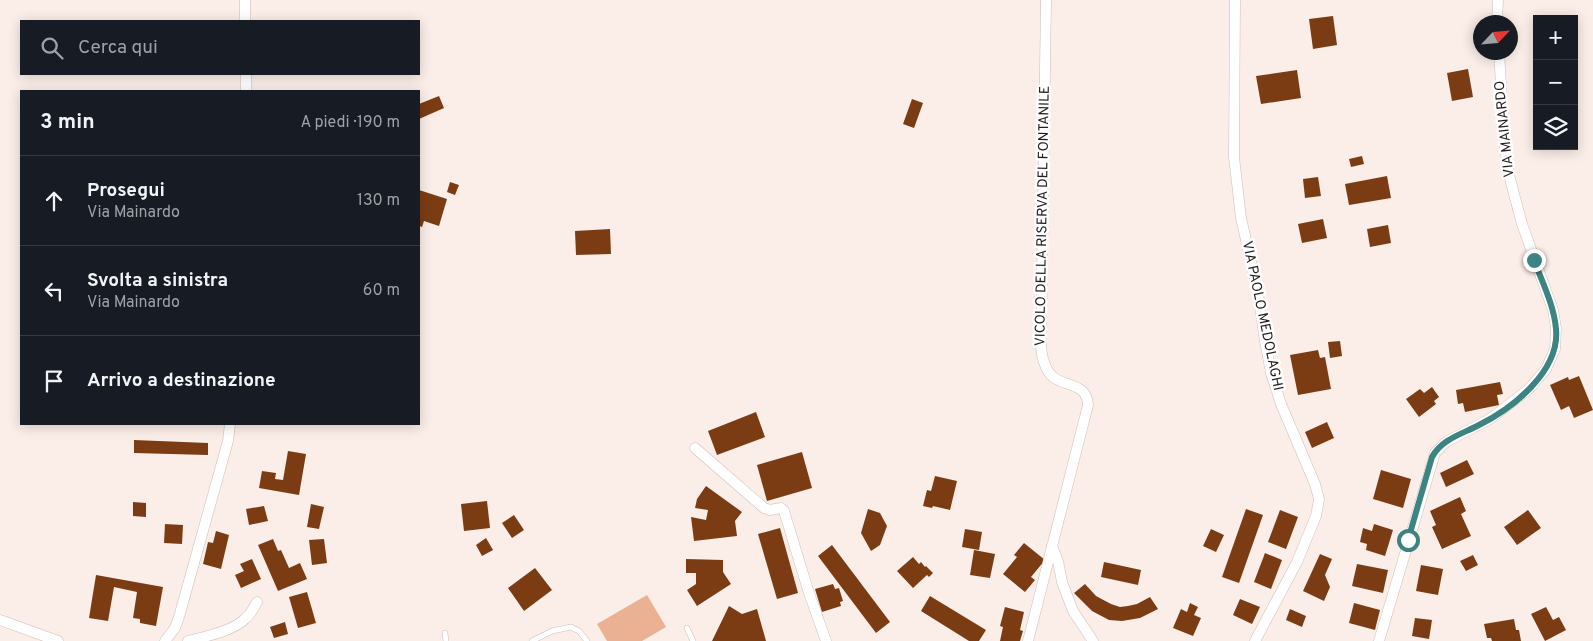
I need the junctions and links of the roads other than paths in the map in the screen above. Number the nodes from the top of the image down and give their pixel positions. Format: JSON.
{"nodes":[{"id":1,"x":245,"y":0,"type":"edge"},
{"id":2,"x":1046,"y":0,"type":"edge"},
{"id":3,"x":1235,"y":0,"type":"edge"},
{"id":4,"x":1498,"y":0,"type":"edge"},
{"id":5,"x":1497,"y":15,"type":"edge"},
{"id":6,"x":245,"y":20,"type":"edge"},
{"id":7,"x":1499,"y":60,"type":"edge"},
{"id":8,"x":246,"y":75,"type":"edge"},
{"id":9,"x":246,"y":90,"type":"edge"},
{"id":10,"x":230,"y":425,"type":"edge"},
{"id":11,"x":695,"y":448,"type":"dead end"},
{"id":12,"x":1052,"y":546,"type":"junction"},
{"id":13,"x":257,"y":602,"type":"dead end"},
{"id":14,"x":0,"y":620,"type":"edge"},
{"id":15,"x":687,"y":628,"type":"dead end"},
{"id":16,"x":445,"y":633,"type":"dead end"},
{"id":17,"x":58,"y":641,"type":"edge"},
{"id":18,"x":165,"y":641,"type":"edge"},
{"id":19,"x":188,"y":641,"type":"edge"},
{"id":20,"x":446,"y":641,"type":"edge"},
{"id":21,"x":532,"y":641,"type":"edge"},
{"id":22,"x":587,"y":641,"type":"edge"},
{"id":23,"x":694,"y":641,"type":"edge"},
{"id":24,"x":826,"y":641,"type":"edge"},
{"id":25,"x":1028,"y":641,"type":"edge"},
{"id":26,"x":1093,"y":641,"type":"edge"},
{"id":27,"x":1255,"y":641,"type":"edge"},
{"id":28,"x":1379,"y":641,"type":"edge"}],
"edges":[{"from":1,"to":6,"type":"street"},
{"from":2,"to":12,"type":"street","name":"VICOLO DELLA RISERVA DEL FONTANILE"},
{"from":3,"to":27,"type":"street","name":"VIA PAOLO MEDOLAGHI"},
{"from":4,"to":5,"type":"street"},
{"from":7,"to":28,"type":"street","name":"VIA MAINARDO"},
{"from":8,"to":9,"type":"street"},
{"from":10,"to":18,"type":"street"},
{"from":11,"to":24,"type":"street"},
{"from":12,"to":25,"type":"street","name":"VICOLO DELLA RISERVA DEL FONTANILE"},
{"from":12,"to":26,"type":"street"},
{"from":13,"to":19,"type":"street"},
{"from":14,"to":17,"type":"street"},
{"from":15,"to":23,"type":"lane"},
{"from":16,"to":20,"type":"lane"},
{"from":21,"to":22,"type":"lane"}]}
